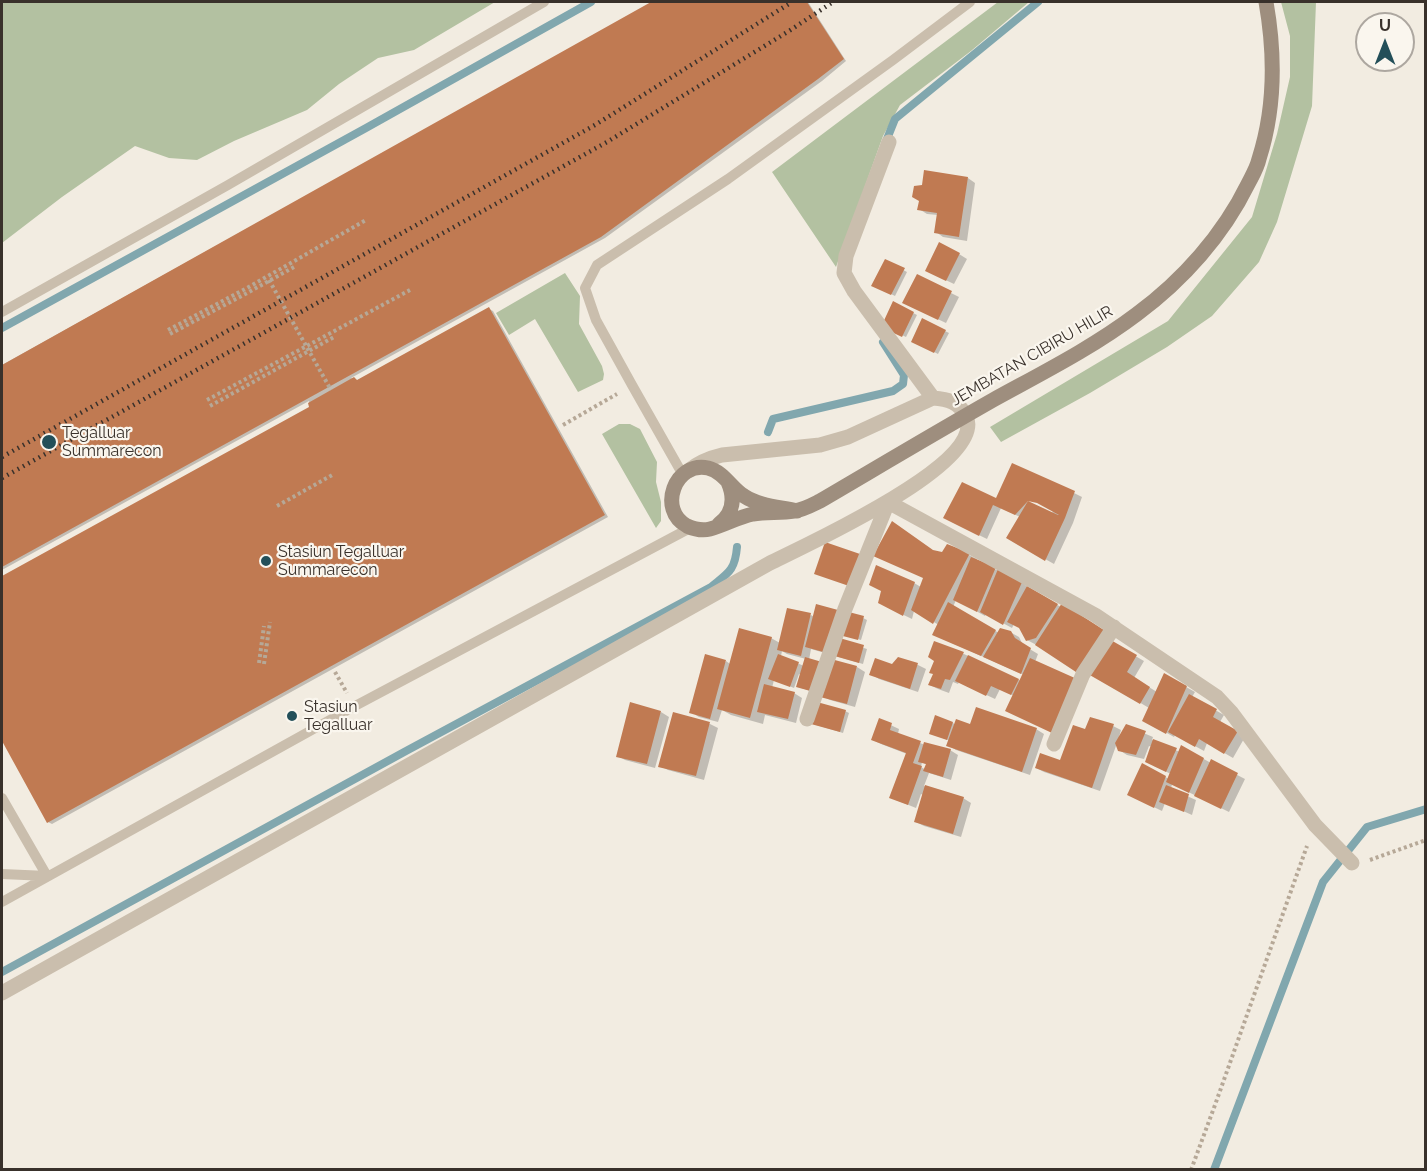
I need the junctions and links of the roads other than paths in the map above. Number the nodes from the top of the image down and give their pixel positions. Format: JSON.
{"nodes":[{"id":1,"x":544,"y":2,"type":"edge"},
{"id":2,"x":970,"y":2,"type":"edge"},
{"id":3,"x":1266,"y":2,"type":"edge"},
{"id":4,"x":889,"y":142,"type":"dead end"},
{"id":5,"x":2,"y":312,"type":"edge"},
{"id":6,"x":933,"y":398,"type":"junction"},
{"id":7,"x":741,"y":454,"type":"junction"},
{"id":8,"x":686,"y":473,"type":"junction"},
{"id":9,"x":728,"y":482,"type":"junction"},
{"id":10,"x":888,"y":502,"type":"junction"},
{"id":11,"x":797,"y":511,"type":"junction"},
{"id":12,"x":717,"y":526,"type":"junction"},
{"id":13,"x":692,"y":527,"type":"junction"},
{"id":14,"x":1114,"y":627,"type":"junction"},
{"id":15,"x":807,"y":719,"type":"dead end"},
{"id":16,"x":1054,"y":744,"type":"dead end"},
{"id":17,"x":2,"y":798,"type":"edge"},
{"id":18,"x":1352,"y":863,"type":"road end"},
{"id":19,"x":2,"y":874,"type":"edge"},
{"id":20,"x":47,"y":876,"type":"junction"},
{"id":21,"x":2,"y":902,"type":"edge"},
{"id":22,"x":2,"y":993,"type":"edge"}],
"edges":[{"from":1,"to":5,"type":"lane"},
{"from":2,"to":8,"type":"lane"},
{"from":3,"to":11,"type":"street","name":"JEMBATAN CIBIRU HILIR"},
{"from":4,"to":6,"type":"street"},
{"from":6,"to":7,"type":"street"},
{"from":6,"to":10,"type":"street"},
{"from":7,"to":8,"type":"street"},
{"from":7,"to":9,"type":"street"},
{"from":8,"to":9,"type":"street"},
{"from":8,"to":13,"type":"street"},
{"from":9,"to":11,"type":"street"},
{"from":9,"to":12,"type":"street"},
{"from":10,"to":14,"type":"street"},
{"from":10,"to":15,"type":"street"},
{"from":10,"to":22,"type":"street"},
{"from":11,"to":12,"type":"street"},
{"from":12,"to":13,"type":"street"},
{"from":13,"to":20,"type":"lane"},
{"from":14,"to":16,"type":"street"},
{"from":14,"to":18,"type":"street"},
{"from":17,"to":20,"type":"lane"},
{"from":19,"to":20,"type":"lane"},
{"from":20,"to":21,"type":"lane"}]}
